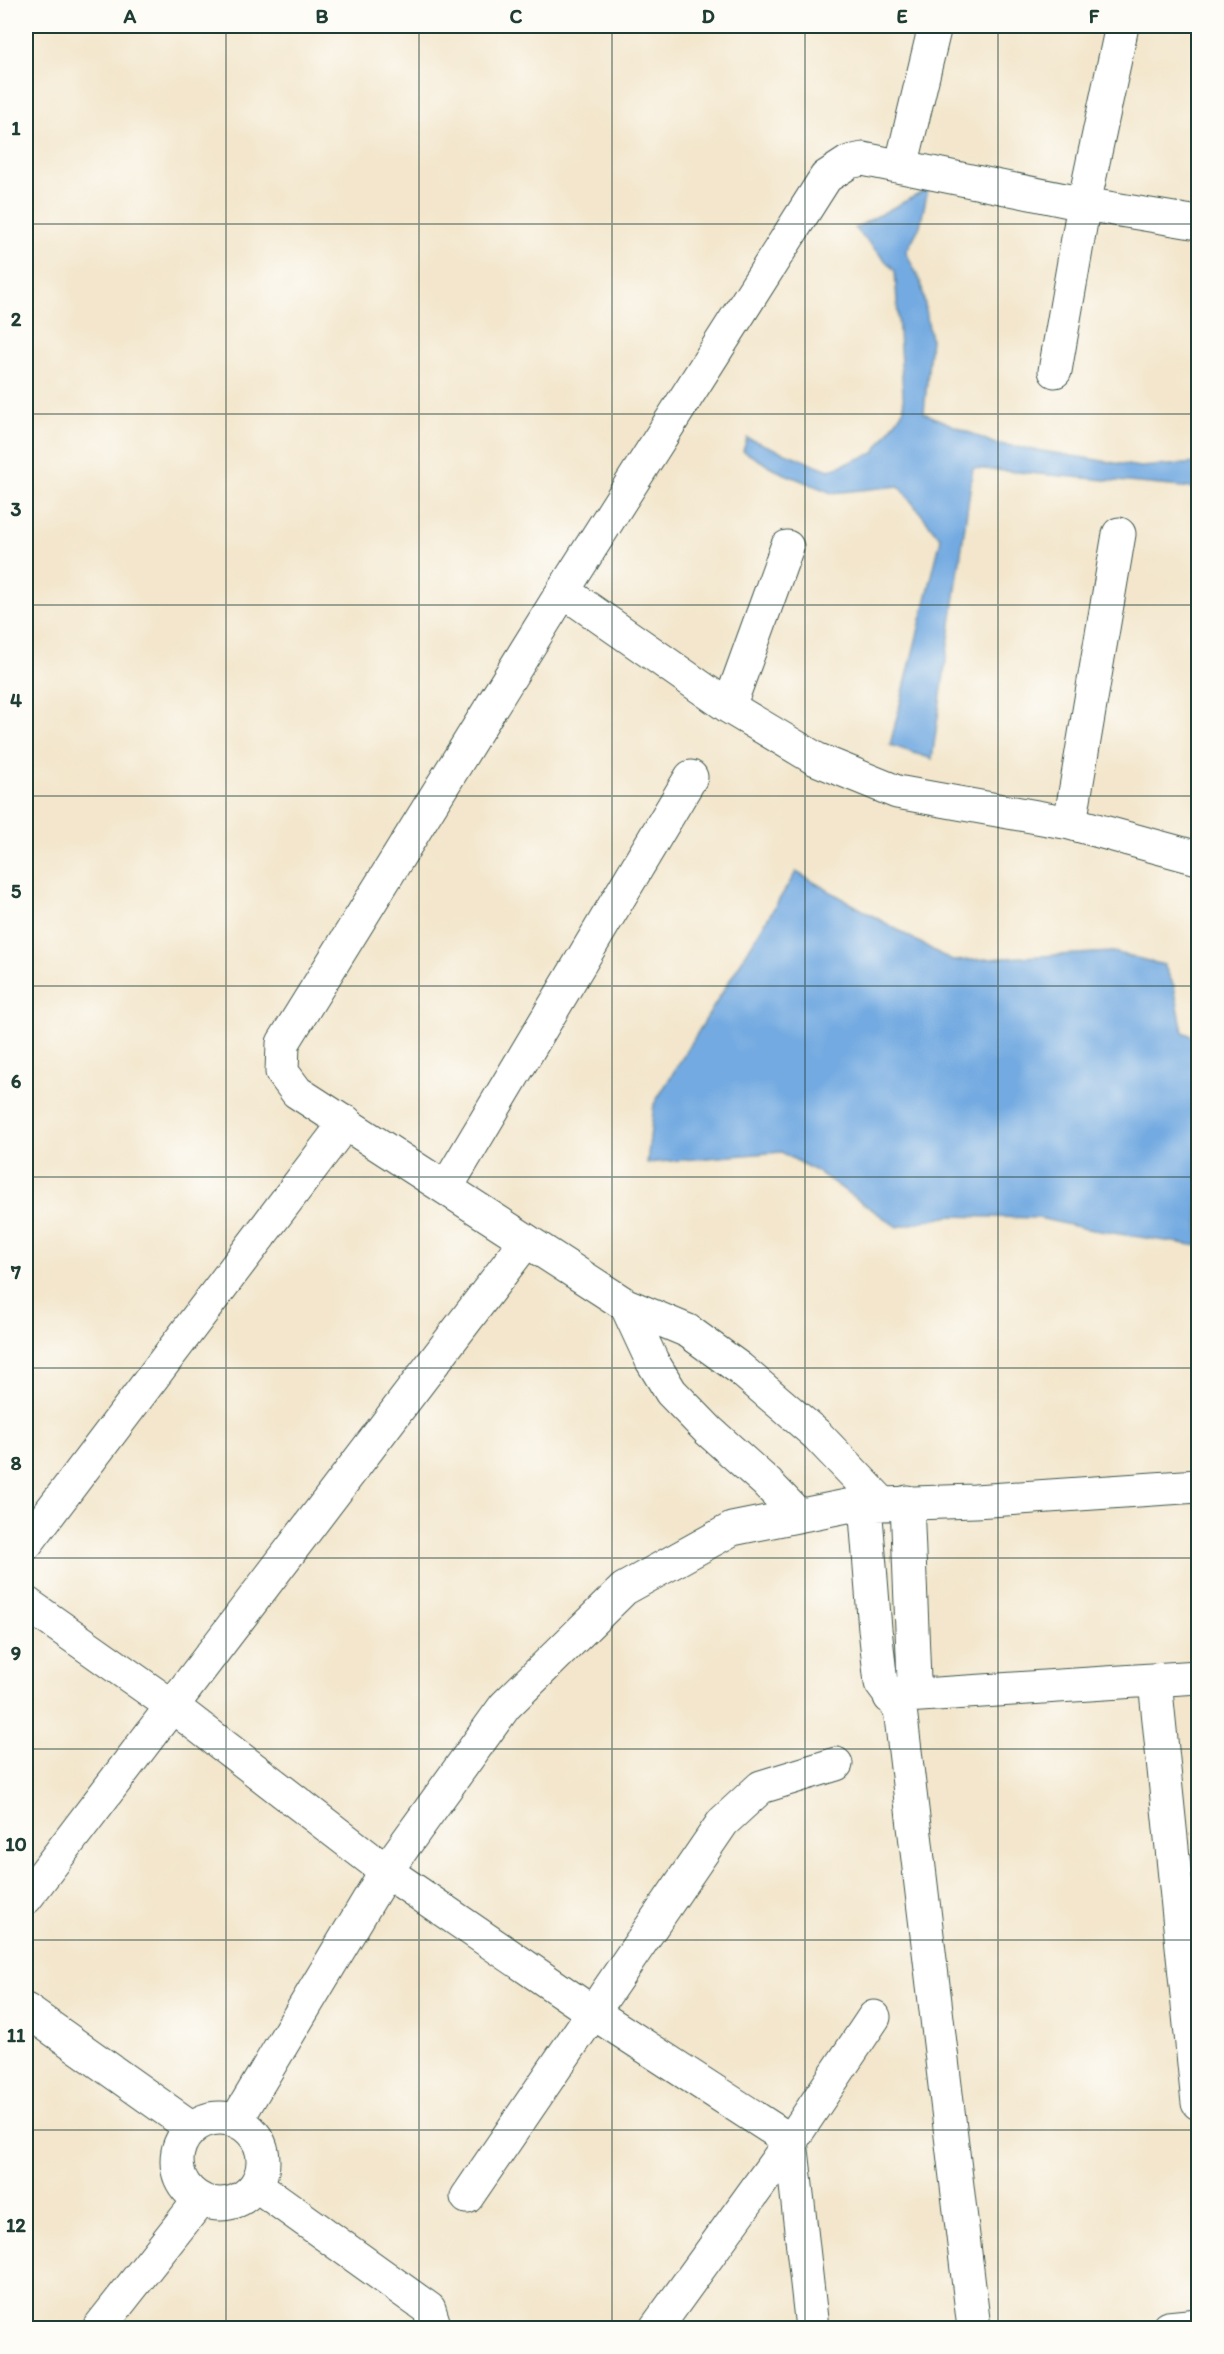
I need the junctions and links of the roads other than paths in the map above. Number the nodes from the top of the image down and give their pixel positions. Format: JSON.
{"nodes":[{"id":1,"x":935,"y":26,"type":"edge"},
{"id":2,"x":1122,"y":26,"type":"edge"},
{"id":3,"x":901,"y":167,"type":"junction"},
{"id":4,"x":1084,"y":204,"type":"junction"},
{"id":5,"x":1198,"y":223,"type":"edge"},
{"id":6,"x":1055,"y":371,"type":"dead end"},
{"id":7,"x":1119,"y":534,"type":"dead end"},
{"id":8,"x":787,"y":547,"type":"dead end"},
{"id":9,"x":563,"y":591,"type":"junction"},
{"id":10,"x":729,"y":707,"type":"junction"},
{"id":11,"x":691,"y":777,"type":"dead end"},
{"id":12,"x":1070,"y":823,"type":"junction"},
{"id":13,"x":1198,"y":858,"type":"edge"},
{"id":14,"x":346,"y":1122,"type":"junction"},
{"id":15,"x":446,"y":1188,"type":"junction"},
{"id":16,"x":526,"y":1241,"type":"junction"},
{"id":17,"x":626,"y":1305,"type":"junction"},
{"id":18,"x":1198,"y":1486,"type":"edge"},
{"id":19,"x":885,"y":1503,"type":"junction"},
{"id":20,"x":798,"y":1515,"type":"junction"},
{"id":21,"x":26,"y":1544,"type":"edge"},
{"id":22,"x":26,"y":1603,"type":"edge"},
{"id":23,"x":912,"y":1626,"type":"junction"},
{"id":24,"x":874,"y":1629,"type":"junction"},
{"id":25,"x":1198,"y":1677,"type":"edge"},
{"id":26,"x":1155,"y":1681,"type":"junction"},
{"id":27,"x":900,"y":1700,"type":"junction"},
{"id":28,"x":172,"y":1706,"type":"junction"},
{"id":29,"x":836,"y":1764,"type":"dead end"},
{"id":30,"x":386,"y":1872,"type":"junction"},
{"id":31,"x":26,"y":1898,"type":"edge"},
{"id":32,"x":26,"y":2010,"type":"edge"},
{"id":33,"x":592,"y":2012,"type":"junction"},
{"id":34,"x":874,"y":2017,"type":"dead end"},
{"id":35,"x":1198,"y":2103,"type":"edge"},
{"id":36,"x":236,"y":2121,"type":"junction"},
{"id":37,"x":192,"y":2128,"type":"junction"},
{"id":38,"x":791,"y":2141,"type":"junction"},
{"id":39,"x":256,"y":2185,"type":"junction"},
{"id":40,"x":467,"y":2197,"type":"dead end"},
{"id":41,"x":200,"y":2200,"type":"junction"},
{"id":42,"x":1198,"y":2325,"type":"edge"},
{"id":43,"x":99,"y":2328,"type":"edge"},
{"id":44,"x":435,"y":2328,"type":"edge"},
{"id":45,"x":656,"y":2328,"type":"edge"},
{"id":46,"x":812,"y":2328,"type":"edge"},
{"id":47,"x":974,"y":2328,"type":"edge"},
{"id":48,"x":1168,"y":2328,"type":"edge"}],
"edges":[{"from":1,"to":3,"type":"street"},
{"from":2,"to":4,"type":"street"},
{"from":3,"to":4,"type":"street"},
{"from":3,"to":9,"type":"street"},
{"from":4,"to":5,"type":"street"},
{"from":4,"to":6,"type":"street"},
{"from":7,"to":12,"type":"street"},
{"from":8,"to":10,"type":"street"},
{"from":9,"to":10,"type":"street"},
{"from":9,"to":14,"type":"street"},
{"from":10,"to":12,"type":"street"},
{"from":11,"to":15,"type":"street"},
{"from":12,"to":13,"type":"street"},
{"from":14,"to":15,"type":"street"},
{"from":14,"to":21,"type":"street"},
{"from":15,"to":16,"type":"street"},
{"from":16,"to":17,"type":"street"},
{"from":16,"to":28,"type":"street"},
{"from":17,"to":19,"type":"street"},
{"from":17,"to":20,"type":"street"},
{"from":18,"to":19,"type":"street"},
{"from":19,"to":20,"type":"street"},
{"from":19,"to":23,"type":"street"},
{"from":19,"to":24,"type":"street"},
{"from":20,"to":30,"type":"street"},
{"from":22,"to":28,"type":"street"},
{"from":23,"to":24,"type":"street"},
{"from":23,"to":27,"type":"street"},
{"from":24,"to":27,"type":"street"},
{"from":25,"to":26,"type":"street"},
{"from":26,"to":27,"type":"street"},
{"from":26,"to":35,"type":"street"},
{"from":27,"to":47,"type":"street"},
{"from":28,"to":30,"type":"street"},
{"from":28,"to":31,"type":"street"},
{"from":29,"to":33,"type":"street"},
{"from":30,"to":33,"type":"street"},
{"from":30,"to":36,"type":"street"},
{"from":32,"to":37,"type":"street"},
{"from":33,"to":38,"type":"street"},
{"from":33,"to":40,"type":"street"},
{"from":34,"to":38,"type":"street"},
{"from":36,"to":37,"type":"street"},
{"from":36,"to":39,"type":"street"},
{"from":37,"to":41,"type":"street"},
{"from":38,"to":45,"type":"street"},
{"from":38,"to":46,"type":"street"},
{"from":39,"to":41,"type":"street"},
{"from":39,"to":44,"type":"street"},
{"from":41,"to":43,"type":"street"},
{"from":42,"to":48,"type":"street"}]}
